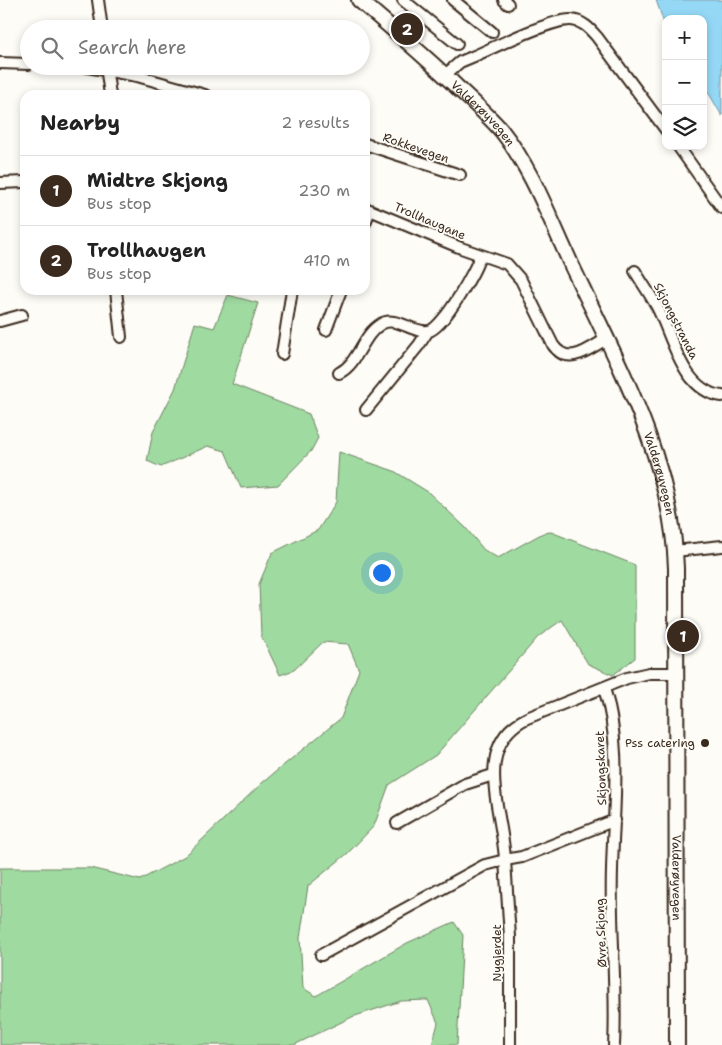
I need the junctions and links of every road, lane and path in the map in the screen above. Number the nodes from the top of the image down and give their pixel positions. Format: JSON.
{"nodes":[{"id":1,"x":98,"y":0,"type":"edge"},
{"id":2,"x":359,"y":0,"type":"edge"},
{"id":3,"x":403,"y":0,"type":"edge"},
{"id":4,"x":453,"y":0,"type":"edge"},
{"id":5,"x":101,"y":20,"type":"edge"},
{"id":6,"x":492,"y":32,"type":"dead end"},
{"id":7,"x":456,"y":44,"type":"dead end"},
{"id":8,"x":0,"y":64,"type":"edge"},
{"id":9,"x":20,"y":64,"type":"edge"},
{"id":10,"x":107,"y":75,"type":"edge"},
{"id":11,"x":132,"y":75,"type":"edge"},
{"id":12,"x":445,"y":75,"type":"junction"},
{"id":13,"x":109,"y":90,"type":"edge"},
{"id":14,"x":187,"y":90,"type":"edge"},
{"id":15,"x":662,"y":125,"type":"edge"},
{"id":16,"x":370,"y":146,"type":"edge"},
{"id":17,"x":681,"y":150,"type":"edge"},
{"id":18,"x":460,"y":175,"type":"dead end"},
{"id":19,"x":20,"y":182,"type":"edge"},
{"id":20,"x":0,"y":183,"type":"edge"},
{"id":21,"x":722,"y":208,"type":"edge"},
{"id":22,"x":370,"y":210,"type":"edge"},
{"id":23,"x":480,"y":255,"type":"junction"},
{"id":24,"x":635,"y":271,"type":"dead end"},
{"id":25,"x":117,"y":295,"type":"edge"},
{"id":26,"x":291,"y":295,"type":"edge"},
{"id":27,"x":339,"y":295,"type":"edge"},
{"id":28,"x":22,"y":315,"type":"dead end"},
{"id":29,"x":0,"y":321,"type":"edge"},
{"id":30,"x":326,"y":330,"type":"dead end"},
{"id":31,"x":428,"y":331,"type":"junction"},
{"id":32,"x":121,"y":337,"type":"dead end"},
{"id":33,"x":606,"y":339,"type":"junction"},
{"id":34,"x":282,"y":354,"type":"dead end"},
{"id":35,"x":340,"y":373,"type":"dead end"},
{"id":36,"x":722,"y":396,"type":"edge"},
{"id":37,"x":366,"y":410,"type":"dead end"},
{"id":38,"x":722,"y":546,"type":"edge"},
{"id":39,"x":675,"y":551,"type":"junction"},
{"id":40,"x":676,"y":673,"type":"junction"},
{"id":41,"x":604,"y":688,"type":"junction"},
{"id":42,"x":493,"y":775,"type":"junction"},
{"id":43,"x":615,"y":820,"type":"junction"},
{"id":44,"x":397,"y":823,"type":"dead end"},
{"id":45,"x":506,"y":860,"type":"junction"},
{"id":46,"x":321,"y":955,"type":"dead end"},
{"id":47,"x":510,"y":1045,"type":"edge"},
{"id":48,"x":614,"y":1045,"type":"edge"},
{"id":49,"x":677,"y":1045,"type":"edge"}],
"edges":[{"from":1,"to":5,"type":"street"},
{"from":2,"to":12,"type":"main road","name":"Valderøyvegen"},
{"from":3,"to":7,"type":"street"},
{"from":4,"to":6,"type":"street"},
{"from":8,"to":9,"type":"street"},
{"from":10,"to":13,"type":"street"},
{"from":11,"to":14,"type":"street"},
{"from":12,"to":15,"type":"street"},
{"from":12,"to":33,"type":"main road","name":"Valderøyvegen"},
{"from":16,"to":18,"type":"street","name":"Rokkevegen"},
{"from":17,"to":21,"type":"street"},
{"from":19,"to":20,"type":"street"},
{"from":22,"to":23,"type":"street","name":"Trollhaugane"},
{"from":23,"to":31,"type":"street"},
{"from":23,"to":33,"type":"street","name":"Trollhaugane"},
{"from":24,"to":36,"type":"street","name":"Skjongstranda"},
{"from":25,"to":32,"type":"street"},
{"from":26,"to":34,"type":"street"},
{"from":27,"to":30,"type":"street"},
{"from":28,"to":29,"type":"street"},
{"from":31,"to":35,"type":"street"},
{"from":31,"to":37,"type":"street"},
{"from":33,"to":39,"type":"main road","name":"Valderøyvegen"},
{"from":38,"to":39,"type":"street"},
{"from":39,"to":40,"type":"main road","name":"Valderøyvegen"},
{"from":40,"to":41,"type":"street"},
{"from":40,"to":49,"type":"main road","name":"Valderøyvegen"},
{"from":41,"to":42,"type":"street"},
{"from":41,"to":43,"type":"street","name":"Skjongskaret"},
{"from":42,"to":44,"type":"street"},
{"from":42,"to":45,"type":"street"},
{"from":43,"to":45,"type":"street","name":"Skjongskaret"},
{"from":43,"to":48,"type":"street","name":"Øvre Skjong"},
{"from":45,"to":46,"type":"street","name":"Skjongskaret"},
{"from":45,"to":47,"type":"street","name":"Nygjerdet"}]}
